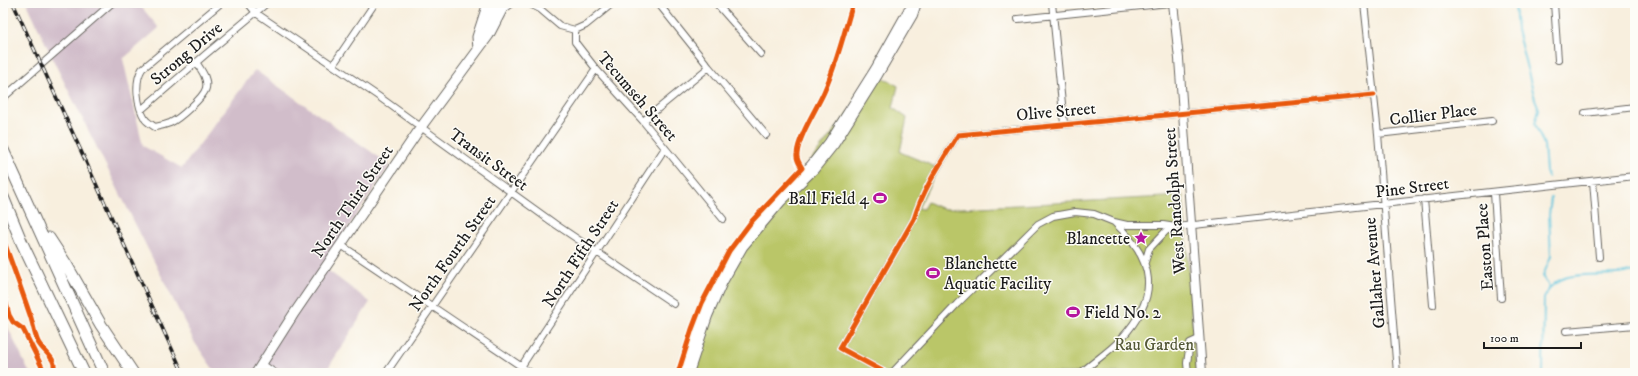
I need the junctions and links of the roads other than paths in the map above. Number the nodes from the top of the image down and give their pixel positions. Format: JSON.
{"nodes":[{"id":1,"x":112,"y":3,"type":"edge"},
{"id":2,"x":221,"y":3,"type":"edge"},
{"id":3,"x":248,"y":3,"type":"edge"},
{"id":4,"x":268,"y":3,"type":"edge"},
{"id":5,"x":374,"y":3,"type":"edge"},
{"id":6,"x":488,"y":3,"type":"edge"},
{"id":7,"x":496,"y":3,"type":"edge"},
{"id":8,"x":510,"y":3,"type":"edge"},
{"id":9,"x":528,"y":3,"type":"edge"},
{"id":10,"x":613,"y":3,"type":"edge"},
{"id":11,"x":658,"y":3,"type":"edge"},
{"id":12,"x":716,"y":3,"type":"edge"},
{"id":13,"x":916,"y":3,"type":"edge"},
{"id":14,"x":1052,"y":3,"type":"edge"},
{"id":15,"x":1172,"y":3,"type":"edge"},
{"id":16,"x":1364,"y":3,"type":"edge"},
{"id":17,"x":1554,"y":3,"type":"edge"},
{"id":18,"x":256,"y":13,"type":"junction"},
{"id":19,"x":1054,"y":15,"type":"junction"},
{"id":20,"x":1018,"y":19,"type":"dead end"},
{"id":21,"x":575,"y":30,"type":"junction"},
{"id":22,"x":478,"y":49,"type":"junction"},
{"id":23,"x":761,"y":54,"type":"dead end"},
{"id":24,"x":1558,"y":60,"type":"dead end"},
{"id":25,"x":196,"y":62,"type":"junction"},
{"id":26,"x":333,"y":65,"type":"junction"},
{"id":27,"x":709,"y":67,"type":"junction"},
{"id":28,"x":596,"y":69,"type":"junction"},
{"id":29,"x":1374,"y":95,"type":"junction"},
{"id":30,"x":3,"y":98,"type":"edge"},
{"id":31,"x":1635,"y":107,"type":"edge"},
{"id":32,"x":141,"y":110,"type":"junction"},
{"id":33,"x":1586,"y":113,"type":"dead end"},
{"id":34,"x":1183,"y":114,"type":"junction"},
{"id":35,"x":643,"y":121,"type":"junction"},
{"id":36,"x":1492,"y":121,"type":"dead end"},
{"id":37,"x":1064,"y":124,"type":"junction"},
{"id":38,"x":421,"y":127,"type":"junction"},
{"id":39,"x":1378,"y":134,"type":"junction"},
{"id":40,"x":766,"y":135,"type":"dead end"},
{"id":41,"x":836,"y":137,"type":"junction"},
{"id":42,"x":665,"y":148,"type":"junction"},
{"id":43,"x":4,"y":152,"type":"edge"},
{"id":44,"x":1635,"y":176,"type":"edge"},
{"id":45,"x":1593,"y":181,"type":"junction"},
{"id":46,"x":511,"y":193,"type":"junction"},
{"id":47,"x":1494,"y":193,"type":"junction"},
{"id":48,"x":3,"y":197,"type":"edge"},
{"id":49,"x":1424,"y":199,"type":"junction"},
{"id":50,"x":1382,"y":205,"type":"junction"},
{"id":51,"x":32,"y":213,"type":"junction"},
{"id":52,"x":723,"y":219,"type":"dead end"},
{"id":53,"x":1114,"y":222,"type":"junction"},
{"id":54,"x":1191,"y":226,"type":"junction"},
{"id":55,"x":1176,"y":227,"type":"junction"},
{"id":56,"x":341,"y":245,"type":"junction"},
{"id":57,"x":598,"y":252,"type":"junction"},
{"id":58,"x":1599,"y":257,"type":"dead end"},
{"id":59,"x":1145,"y":262,"type":"junction"},
{"id":60,"x":1501,"y":298,"type":"dead end"},
{"id":61,"x":674,"y":304,"type":"dead end"},
{"id":62,"x":1433,"y":305,"type":"dead end"},
{"id":63,"x":432,"y":307,"type":"junction"},
{"id":64,"x":1635,"y":325,"type":"edge"},
{"id":65,"x":1566,"y":331,"type":"dead end"},
{"id":66,"x":1199,"y":339,"type":"junction"},
{"id":67,"x":262,"y":364,"type":"junction"},
{"id":68,"x":522,"y":367,"type":"junction"},
{"id":69,"x":84,"y":373,"type":"edge"},
{"id":70,"x":104,"y":373,"type":"edge"},
{"id":71,"x":133,"y":373,"type":"edge"},
{"id":72,"x":256,"y":373,"type":"edge"},
{"id":73,"x":275,"y":373,"type":"edge"},
{"id":74,"x":386,"y":373,"type":"edge"},
{"id":75,"x":517,"y":373,"type":"edge"},
{"id":76,"x":531,"y":373,"type":"edge"},
{"id":77,"x":683,"y":373,"type":"edge"},
{"id":78,"x":689,"y":373,"type":"edge"},
{"id":79,"x":886,"y":373,"type":"edge"},
{"id":80,"x":892,"y":373,"type":"edge"},
{"id":81,"x":1081,"y":373,"type":"edge"},
{"id":82,"x":1188,"y":373,"type":"edge"},
{"id":83,"x":1202,"y":373,"type":"edge"},
{"id":84,"x":1397,"y":373,"type":"edge"}],
"edges":[{"from":1,"to":30,"type":"street"},
{"from":2,"to":32,"type":"street"},
{"from":3,"to":18,"type":"street","name":"Transit Street"},
{"from":4,"to":18,"type":"street","name":"Strong Drive"},
{"from":5,"to":26,"type":"street"},
{"from":6,"to":22,"type":"main road"},
{"from":7,"to":22,"type":"main road","name":"North Third Street"},
{"from":8,"to":22,"type":"main road","name":"North Third Street"},
{"from":9,"to":21,"type":"street"},
{"from":10,"to":21,"type":"street"},
{"from":11,"to":27,"type":"street"},
{"from":12,"to":23,"type":"street"},
{"from":13,"to":41,"type":"main road"},
{"from":14,"to":19,"type":"street"},
{"from":15,"to":19,"type":"street"},
{"from":15,"to":34,"type":"main road","name":"West Randolph Street"},
{"from":16,"to":29,"type":"street","name":"Gallaher Avenue"},
{"from":17,"to":24,"type":"street"},
{"from":18,"to":25,"type":"street","name":"Strong Drive"},
{"from":18,"to":26,"type":"street","name":"Transit Street"},
{"from":19,"to":20,"type":"street"},
{"from":19,"to":37,"type":"street"},
{"from":21,"to":28,"type":"street","name":"Tecumseh Street"},
{"from":22,"to":38,"type":"main road","name":"North Third Street"},
{"from":25,"to":32,"type":"street","name":"Strong Drive"},
{"from":25,"to":32,"type":"street"},
{"from":26,"to":38,"type":"street","name":"Transit Street"},
{"from":27,"to":35,"type":"street"},
{"from":27,"to":40,"type":"street"},
{"from":28,"to":35,"type":"street","name":"Tecumseh Street"},
{"from":28,"to":46,"type":"street","name":"North Fourth Street"},
{"from":29,"to":34,"type":"street","name":"Olive Street"},
{"from":29,"to":39,"type":"street","name":"Gallaher Avenue"},
{"from":31,"to":33,"type":"street"},
{"from":34,"to":37,"type":"street","name":"Olive Street"},
{"from":34,"to":54,"type":"main road","name":"West Randolph Street"},
{"from":35,"to":42,"type":"street","name":"Tecumseh Street"},
{"from":36,"to":39,"type":"street","name":"Collier Place"},
{"from":37,"to":79,"type":"street","name":"Olive Street"},
{"from":38,"to":46,"type":"street","name":"Transit Street"},
{"from":38,"to":56,"type":"main road","name":"North Third Street"},
{"from":39,"to":50,"type":"street","name":"Gallaher Avenue"},
{"from":41,"to":77,"type":"main road"},
{"from":41,"to":78,"type":"main road"},
{"from":42,"to":52,"type":"street","name":"Tecumseh Street"},
{"from":42,"to":57,"type":"street","name":"North Fifth Street"},
{"from":43,"to":51,"type":"highway"},
{"from":44,"to":45,"type":"street","name":"Pine Street"},
{"from":45,"to":47,"type":"street","name":"Pine Street"},
{"from":45,"to":58,"type":"street"},
{"from":46,"to":57,"type":"street","name":"Transit Street"},
{"from":46,"to":63,"type":"street","name":"North Fourth Street"},
{"from":47,"to":49,"type":"street","name":"Pine Street"},
{"from":47,"to":60,"type":"street","name":"Easton Place"},
{"from":48,"to":69,"type":"highway"},
{"from":49,"to":50,"type":"street","name":"Pine Street"},
{"from":49,"to":62,"type":"street"},
{"from":50,"to":54,"type":"street","name":"Pine Street"},
{"from":50,"to":84,"type":"street","name":"Gallaher Avenue"},
{"from":51,"to":70,"type":"highway"},
{"from":51,"to":71,"type":"highway"},
{"from":53,"to":55,"type":"street","name":"Pine Street"},
{"from":53,"to":59,"type":"street"},
{"from":53,"to":80,"type":"street"},
{"from":54,"to":55,"type":"street","name":"Pine Street"},
{"from":54,"to":66,"type":"main road","name":"West Randolph Street"},
{"from":55,"to":59,"type":"street"},
{"from":56,"to":63,"type":"street"},
{"from":56,"to":67,"type":"main road","name":"North Third Street"},
{"from":57,"to":61,"type":"street","name":"Transit Street"},
{"from":57,"to":68,"type":"street","name":"North Fifth Street"},
{"from":59,"to":81,"type":"street"},
{"from":63,"to":68,"type":"street"},
{"from":63,"to":74,"type":"street","name":"North Fourth Street"},
{"from":64,"to":65,"type":"street"},
{"from":66,"to":82,"type":"street"},
{"from":66,"to":83,"type":"main road","name":"West Randolph Street"},
{"from":67,"to":72,"type":"main road","name":"North Third Street"},
{"from":67,"to":73,"type":"street"},
{"from":68,"to":75,"type":"street","name":"North Fifth Street"},
{"from":68,"to":76,"type":"street"}]}
